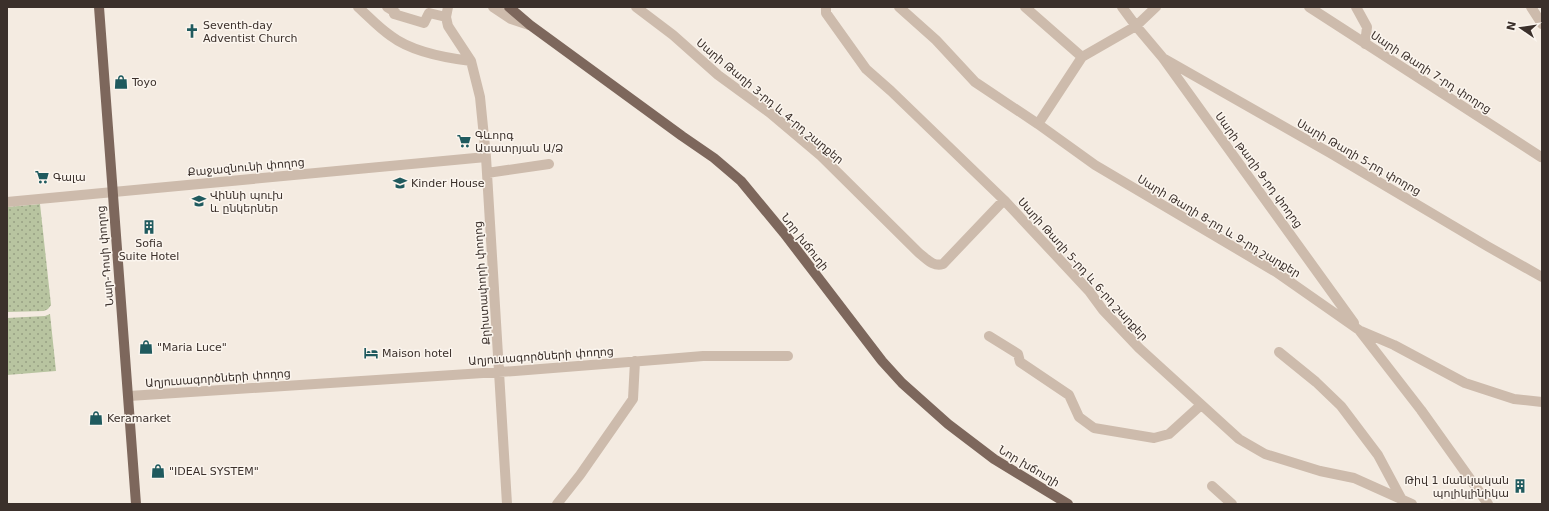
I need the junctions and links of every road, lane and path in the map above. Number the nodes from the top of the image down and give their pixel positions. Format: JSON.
{"nodes":[{"id":1,"x":99,"y":7,"type":"edge"},
{"id":2,"x":358,"y":7,"type":"edge"},
{"id":3,"x":387,"y":7,"type":"edge"},
{"id":4,"x":493,"y":7,"type":"edge"},
{"id":5,"x":509,"y":7,"type":"edge"},
{"id":6,"x":636,"y":7,"type":"edge"},
{"id":7,"x":826,"y":7,"type":"edge"},
{"id":8,"x":900,"y":7,"type":"edge"},
{"id":9,"x":1025,"y":7,"type":"edge"},
{"id":10,"x":1122,"y":7,"type":"edge"},
{"id":11,"x":1156,"y":7,"type":"edge"},
{"id":12,"x":1309,"y":7,"type":"edge"},
{"id":13,"x":1356,"y":7,"type":"edge"},
{"id":14,"x":1531,"y":7,"type":"edge"},
{"id":15,"x":447,"y":12,"type":"edge"},
{"id":16,"x":1542,"y":24,"type":"edge"},
{"id":17,"x":530,"y":25,"type":"junction"},
{"id":18,"x":1136,"y":26,"type":"junction"},
{"id":19,"x":1365,"y":44,"type":"junction"},
{"id":20,"x":1082,"y":57,"type":"junction"},
{"id":21,"x":1163,"y":58,"type":"junction"},
{"id":22,"x":471,"y":61,"type":"junction"},
{"id":23,"x":1038,"y":124,"type":"junction"},
{"id":24,"x":1542,"y":156,"type":"edge"},
{"id":25,"x":486,"y":157,"type":"junction"},
{"id":26,"x":549,"y":164,"type":"dead end"},
{"id":27,"x":487,"y":173,"type":"junction"},
{"id":28,"x":112,"y":192,"type":"junction"},
{"id":29,"x":1004,"y":200,"type":"junction"},
{"id":30,"x":7,"y":202,"type":"edge"},
{"id":31,"x":1542,"y":277,"type":"edge"},
{"id":32,"x":1359,"y":330,"type":"junction"},
{"id":33,"x":989,"y":336,"type":"dead end"},
{"id":34,"x":1279,"y":352,"type":"dead end"},
{"id":35,"x":788,"y":356,"type":"dead end"},
{"id":36,"x":635,"y":361,"type":"junction"},
{"id":37,"x":500,"y":371,"type":"junction"},
{"id":38,"x":128,"y":396,"type":"junction"},
{"id":39,"x":1542,"y":402,"type":"edge"},
{"id":40,"x":1200,"y":405,"type":"junction"},
{"id":41,"x":1212,"y":486,"type":"dead end"},
{"id":42,"x":1401,"y":498,"type":"junction"},
{"id":43,"x":136,"y":504,"type":"edge"},
{"id":44,"x":507,"y":504,"type":"edge"},
{"id":45,"x":557,"y":504,"type":"edge"},
{"id":46,"x":1068,"y":504,"type":"edge"},
{"id":47,"x":1232,"y":504,"type":"edge"},
{"id":48,"x":1412,"y":504,"type":"edge"},
{"id":49,"x":1488,"y":504,"type":"edge"}],
"edges":[{"from":1,"to":28,"type":"main road","name":"Նար-Դոսի փողոց"},
{"from":2,"to":22,"type":"street"},
{"from":3,"to":15,"type":"street"},
{"from":4,"to":17,"type":"street"},
{"from":5,"to":17,"type":"main road","name":"Նոր խճուղի"},
{"from":6,"to":29,"type":"street","name":"Սարի Թաղի 3-րդ և 4-րդ շարքեր"},
{"from":7,"to":29,"type":"street","name":"Սարի Թաղի 5-րդ և 6-րդ շարքեր"},
{"from":8,"to":23,"type":"street","name":"Սարի Թաղի 8-րդ և 9-րդ շարքեր"},
{"from":9,"to":20,"type":"street"},
{"from":10,"to":18,"type":"street"},
{"from":11,"to":18,"type":"street"},
{"from":12,"to":19,"type":"street","name":"Սարի Թաղի 7-րդ փողոց"},
{"from":13,"to":19,"type":"street"},
{"from":14,"to":16,"type":"street"},
{"from":15,"to":22,"type":"street","name":"Քրիստափորի փողոց"},
{"from":17,"to":46,"type":"main road","name":"Նոր խճուղի"},
{"from":18,"to":20,"type":"street"},
{"from":18,"to":21,"type":"street","name":"Սարի թաղի 9-րդ փողոց"},
{"from":19,"to":24,"type":"street","name":"Սարի Թաղի 7-րդ փողոց"},
{"from":20,"to":23,"type":"street"},
{"from":21,"to":31,"type":"street","name":"Սարի Թաղի 5-րդ փողոց"},
{"from":21,"to":32,"type":"street","name":"Սարի թաղի 9-րդ փողոց"},
{"from":22,"to":25,"type":"street","name":"Քրիստափորի փողոց"},
{"from":23,"to":32,"type":"street","name":"Սարի Թաղի 8-րդ և 9-րդ շարքեր"},
{"from":25,"to":27,"type":"street","name":"Քրիստափորի փողոց"},
{"from":25,"to":28,"type":"street","name":"Քաջազնունի փողոց"},
{"from":26,"to":27,"type":"street"},
{"from":27,"to":37,"type":"street","name":"Քրիստափորի փողոց"},
{"from":28,"to":30,"type":"street","name":"Քաջազնունի փողոց"},
{"from":28,"to":38,"type":"main road","name":"Նար-Դոսի փողոց"},
{"from":29,"to":40,"type":"street","name":"Սարի Թաղի 5-րդ և 6-րդ շարքեր"},
{"from":32,"to":39,"type":"street"},
{"from":32,"to":49,"type":"street","name":"Սարի Թաղի 8-րդ և 9-րդ շարքեր"},
{"from":33,"to":40,"type":"street"},
{"from":34,"to":42,"type":"street"},
{"from":35,"to":36,"type":"street","name":"Աղյուսագործների փողոց"},
{"from":36,"to":37,"type":"street","name":"Աղյուսագործների փողոց"},
{"from":36,"to":45,"type":"street"},
{"from":37,"to":38,"type":"street","name":"Աղյուսագործների փողոց"},
{"from":37,"to":44,"type":"street","name":"Քրիստափորի փողոց"},
{"from":38,"to":43,"type":"main road","name":"Նար-Դոսի փողոց"},
{"from":40,"to":42,"type":"street","name":"Սարի Թաղի 5-րդ և 6-րդ շարքեր"},
{"from":41,"to":47,"type":"street"},
{"from":42,"to":48,"type":"street","name":"Սարի Թաղի 5-րդ և 6-րդ շարքեր"}]}
